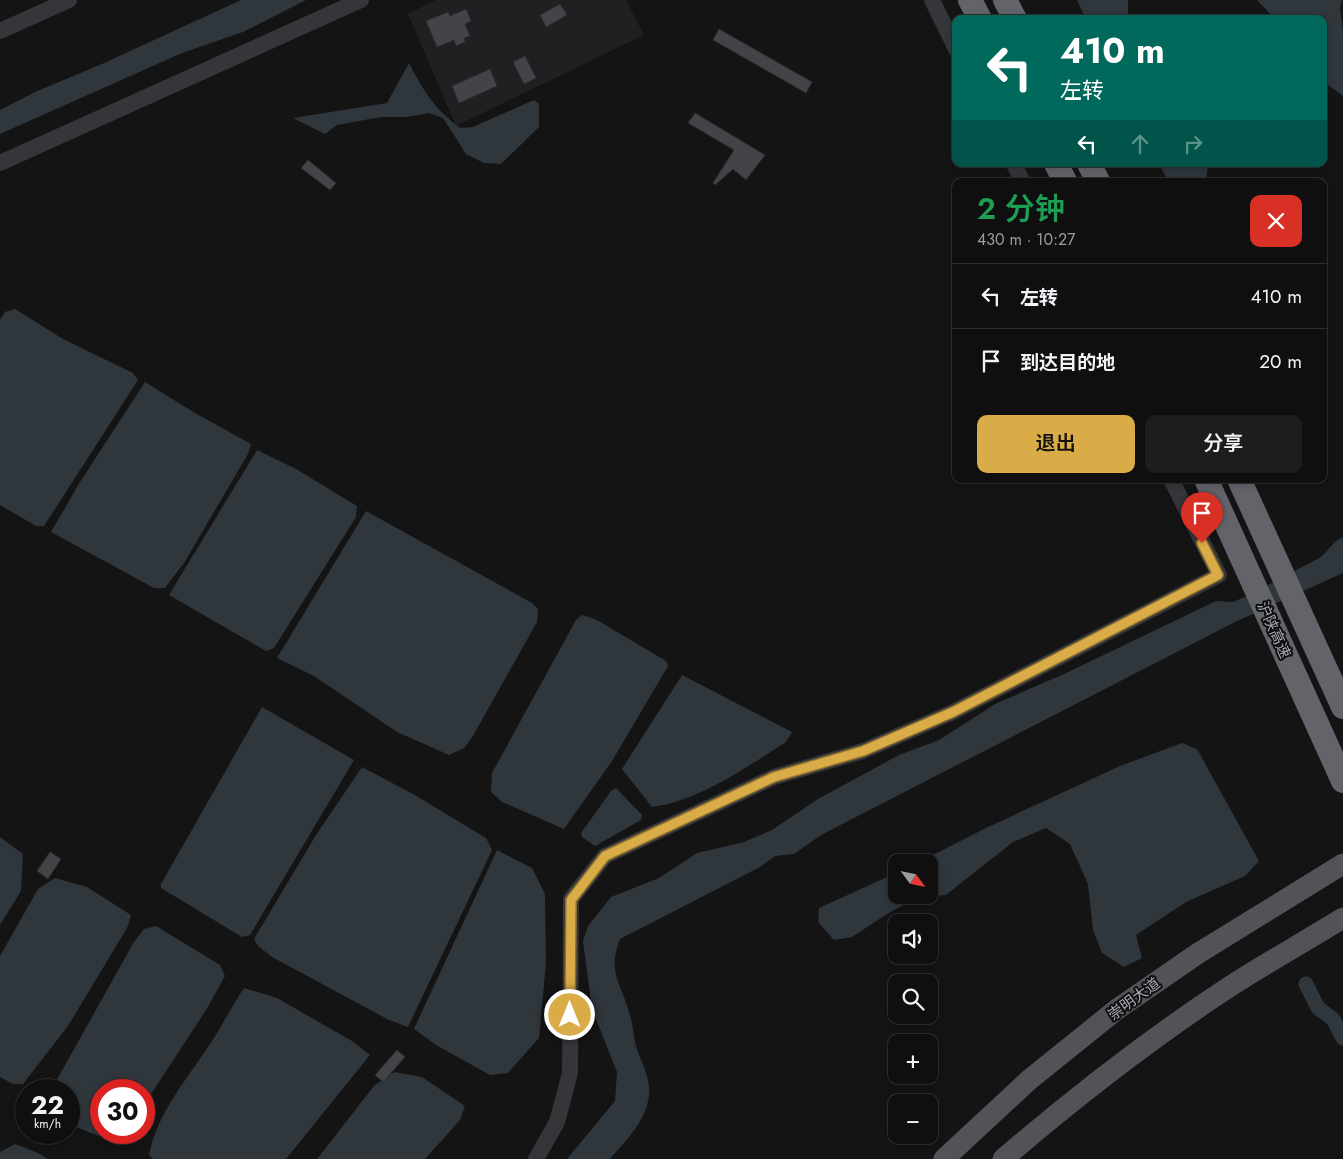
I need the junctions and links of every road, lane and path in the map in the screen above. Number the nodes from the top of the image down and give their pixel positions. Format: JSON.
{"nodes":[{"id":1,"x":69,"y":0,"type":"edge"},
{"id":2,"x":361,"y":0,"type":"edge"},
{"id":3,"x":932,"y":0,"type":"edge"},
{"id":4,"x":970,"y":0,"type":"edge"},
{"id":5,"x":1005,"y":0,"type":"edge"},
{"id":6,"x":978,"y":15,"type":"edge"},
{"id":7,"x":1013,"y":15,"type":"edge"},
{"id":8,"x":0,"y":31,"type":"edge"},
{"id":9,"x":952,"y":41,"type":"edge"},
{"id":10,"x":0,"y":163,"type":"edge"},
{"id":11,"x":1173,"y":483,"type":"edge"},
{"id":12,"x":1208,"y":483,"type":"edge"},
{"id":13,"x":1241,"y":483,"type":"edge"},
{"id":14,"x":1343,"y":707,"type":"edge"},
{"id":15,"x":1343,"y":780,"type":"edge"},
{"id":16,"x":1343,"y":864,"type":"edge"},
{"id":17,"x":1343,"y":918,"type":"edge"},
{"id":18,"x":536,"y":1159,"type":"edge"},
{"id":19,"x":944,"y":1159,"type":"edge"},
{"id":20,"x":1003,"y":1159,"type":"edge"}],
"edges":[{"from":1,"to":8,"type":"street"},
{"from":2,"to":10,"type":"street"},
{"from":3,"to":9,"type":"street"},
{"from":4,"to":6,"type":"highway"},
{"from":5,"to":7,"type":"highway"},
{"from":11,"to":18,"type":"street"},
{"from":12,"to":15,"type":"highway","name":"沪陕高速"},
{"from":13,"to":14,"type":"highway","name":"沪陕高速"},
{"from":16,"to":19,"type":"main road","name":"崇明大道"},
{"from":17,"to":20,"type":"main road"}]}
